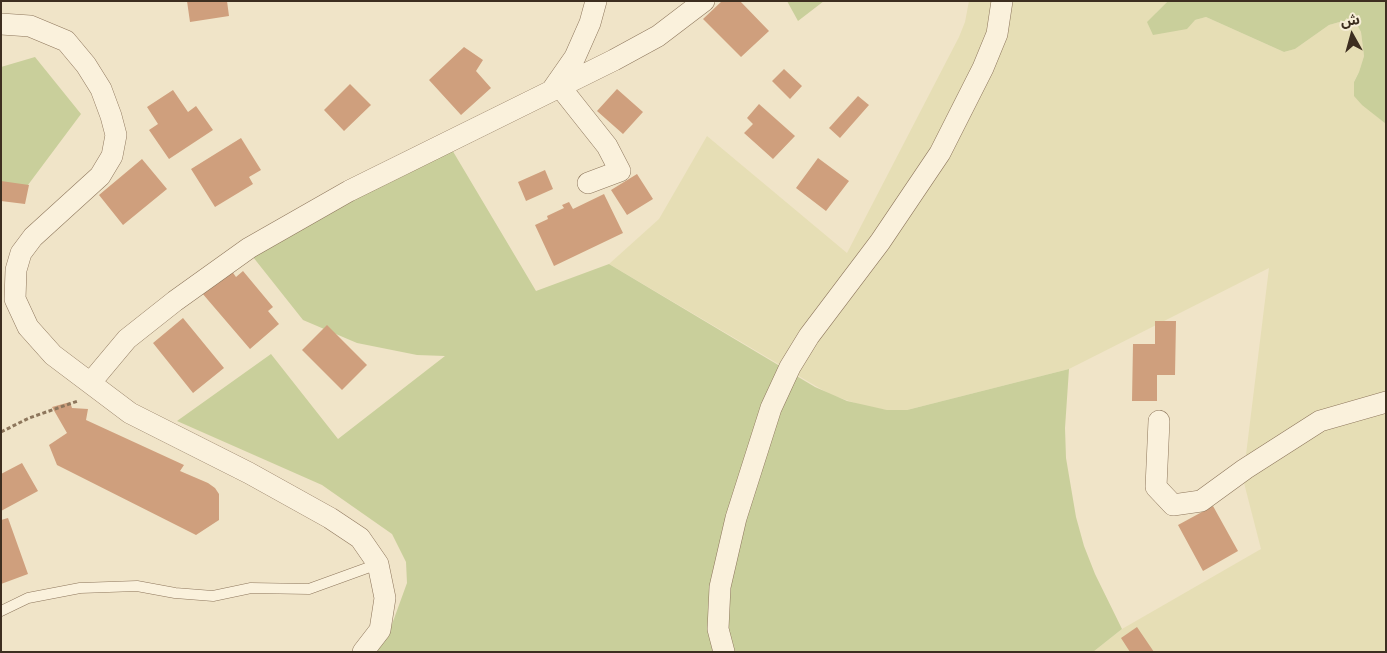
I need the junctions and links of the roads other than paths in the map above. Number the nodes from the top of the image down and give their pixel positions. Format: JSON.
{"nodes":[{"id":1,"x":596,"y":1,"type":"edge"},
{"id":2,"x":704,"y":1,"type":"edge"},
{"id":3,"x":1002,"y":1,"type":"edge"},
{"id":4,"x":1,"y":24,"type":"edge"},
{"id":5,"x":555,"y":91,"type":"junction"},
{"id":6,"x":588,"y":183,"type":"dead end"},
{"id":7,"x":91,"y":382,"type":"junction"},
{"id":8,"x":1386,"y":402,"type":"edge"},
{"id":9,"x":1159,"y":421,"type":"dead end"},
{"id":10,"x":378,"y":564,"type":"junction"},
{"id":11,"x":1,"y":611,"type":"edge"},
{"id":12,"x":364,"y":652,"type":"edge"},
{"id":13,"x":724,"y":652,"type":"edge"}],
"edges":[{"from":1,"to":5,"type":"street"},
{"from":2,"to":5,"type":"street"},
{"from":3,"to":13,"type":"street"},
{"from":4,"to":7,"type":"street"},
{"from":5,"to":6,"type":"street"},
{"from":5,"to":7,"type":"street"},
{"from":7,"to":10,"type":"street"},
{"from":8,"to":9,"type":"street"},
{"from":10,"to":11,"type":"lane"},
{"from":10,"to":12,"type":"street"}]}
